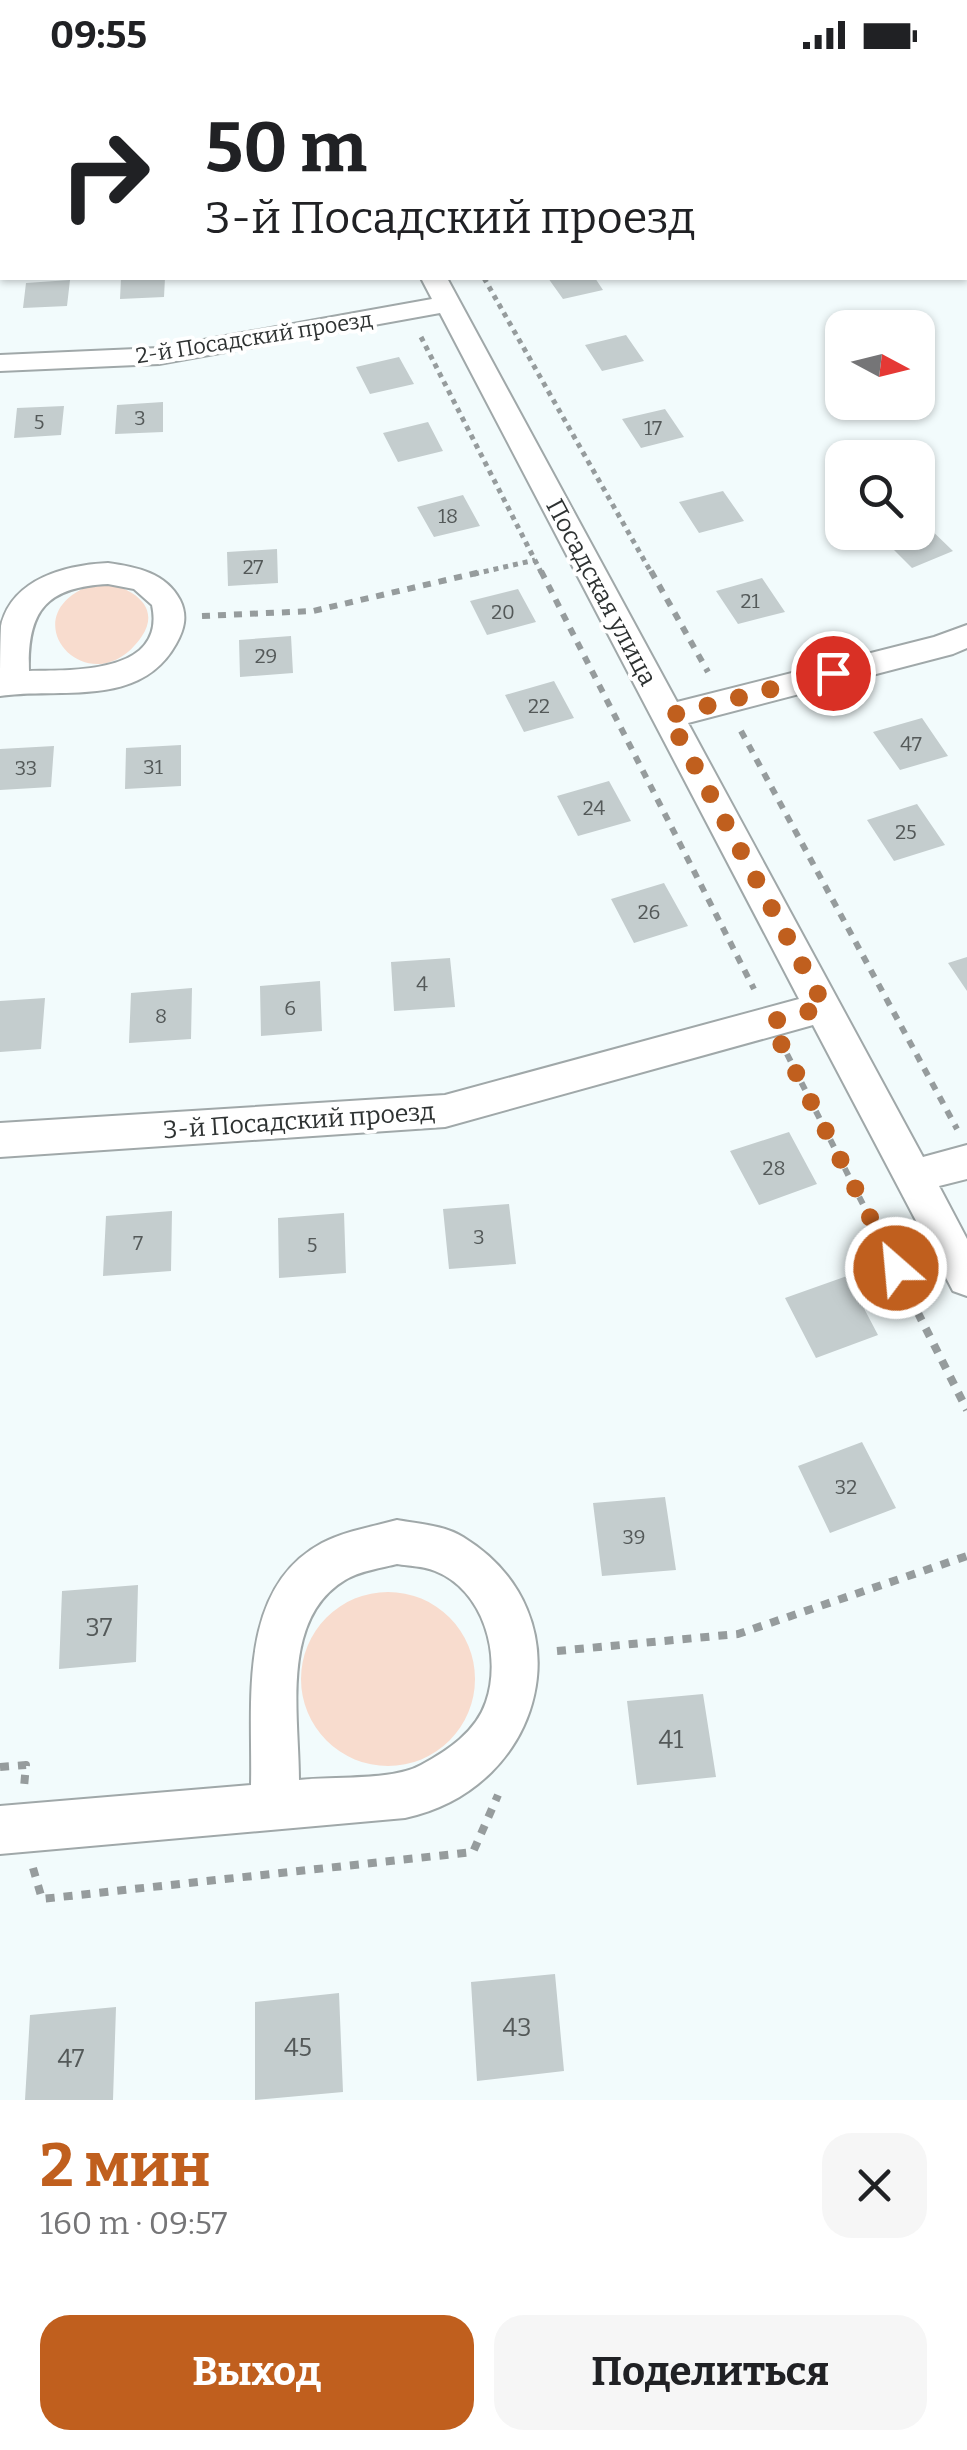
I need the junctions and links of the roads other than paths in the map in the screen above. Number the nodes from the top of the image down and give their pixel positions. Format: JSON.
{"nodes":[{"id":1,"x":441,"y":291,"type":"edge"},
{"id":2,"x":0,"y":363,"type":"edge"},
{"id":3,"x":967,"y":636,"type":"edge"},
{"id":4,"x":6,"y":683,"type":"edge"},
{"id":5,"x":668,"y":716,"type":"junction"},
{"id":6,"x":825,"y":1007,"type":"junction"},
{"id":7,"x":0,"y":1140,"type":"edge"},
{"id":8,"x":967,"y":1162,"type":"edge"},
{"id":9,"x":913,"y":1176,"type":"junction"},
{"id":10,"x":967,"y":1278,"type":"edge"},
{"id":11,"x":275,"y":1806,"type":"junction"},
{"id":12,"x":0,"y":1830,"type":"edge"}],
"edges":[{"from":1,"to":2,"type":"street","name":"2-й Посадский проезд"},
{"from":1,"to":5,"type":"street","name":"Посадская улица"},
{"from":3,"to":5,"type":"street"},
{"from":4,"to":4,"type":"street"},
{"from":5,"to":6,"type":"street","name":"Посадская улица"},
{"from":6,"to":7,"type":"street","name":"3-й Посадский проезд"},
{"from":6,"to":9,"type":"street","name":"Посадская улица"},
{"from":8,"to":9,"type":"street"},
{"from":9,"to":10,"type":"street","name":"Посадская улица"},
{"from":11,"to":11,"type":"street"},
{"from":11,"to":12,"type":"street"}]}
